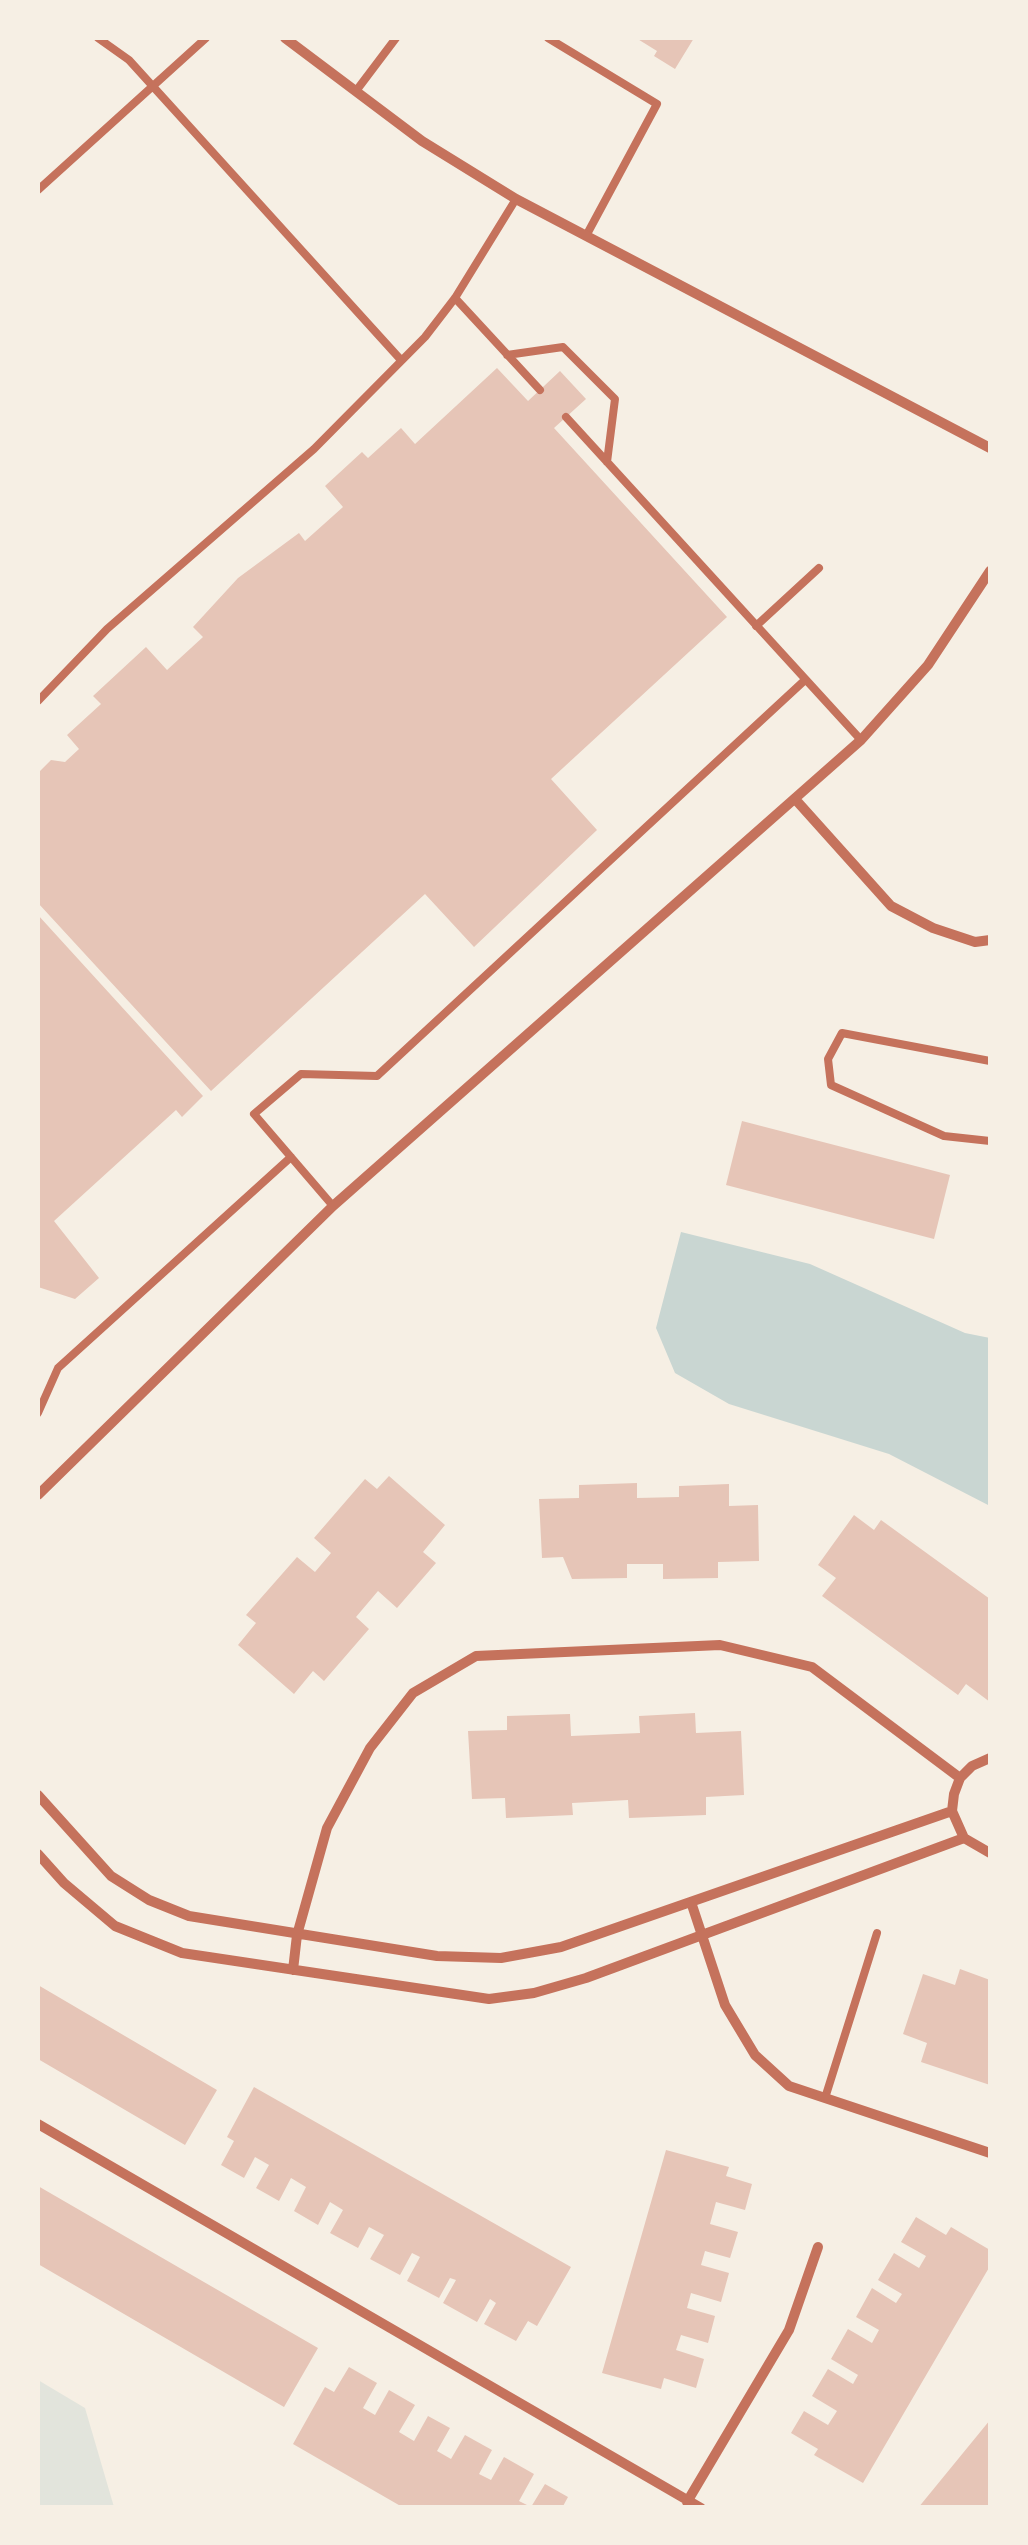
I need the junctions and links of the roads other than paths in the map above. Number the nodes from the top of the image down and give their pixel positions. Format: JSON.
{"nodes":[{"id":1,"x":98,"y":38,"type":"edge"},
{"id":2,"x":206,"y":38,"type":"edge"},
{"id":3,"x":285,"y":38,"type":"edge"},
{"id":4,"x":396,"y":38,"type":"edge"},
{"id":5,"x":548,"y":38,"type":"edge"},
{"id":6,"x":152,"y":86,"type":"junction"},
{"id":7,"x":356,"y":91,"type":"junction"},
{"id":8,"x":38,"y":190,"type":"edge"},
{"id":9,"x":516,"y":200,"type":"junction"},
{"id":10,"x":586,"y":236,"type":"junction"},
{"id":11,"x":455,"y":298,"type":"junction"},
{"id":12,"x":507,"y":355,"type":"junction"},
{"id":13,"x":402,"y":360,"type":"junction"},
{"id":14,"x":540,"y":390,"type":"dead end"},
{"id":15,"x":566,"y":418,"type":"dead end"},
{"id":16,"x":990,"y":448,"type":"edge"},
{"id":17,"x":607,"y":462,"type":"junction"},
{"id":18,"x":819,"y":568,"type":"dead end"},
{"id":19,"x":990,"y":571,"type":"edge"},
{"id":20,"x":756,"y":626,"type":"junction"},
{"id":21,"x":805,"y":680,"type":"junction"},
{"id":22,"x":38,"y":701,"type":"edge"},
{"id":23,"x":861,"y":740,"type":"junction"},
{"id":24,"x":795,"y":799,"type":"junction"},
{"id":25,"x":990,"y":940,"type":"edge"},
{"id":26,"x":990,"y":1062,"type":"edge"},
{"id":27,"x":990,"y":1141,"type":"edge"},
{"id":28,"x":291,"y":1158,"type":"junction"},
{"id":29,"x":333,"y":1206,"type":"junction"},
{"id":30,"x":38,"y":1413,"type":"edge"},
{"id":31,"x":39,"y":1492,"type":"edge"},
{"id":32,"x":990,"y":1758,"type":"edge"},
{"id":33,"x":960,"y":1778,"type":"junction"},
{"id":34,"x":38,"y":1795,"type":"edge"},
{"id":35,"x":952,"y":1811,"type":"junction"},
{"id":36,"x":964,"y":1838,"type":"junction"},
{"id":37,"x":990,"y":1853,"type":"edge"},
{"id":38,"x":38,"y":1854,"type":"edge"},
{"id":39,"x":691,"y":1902,"type":"junction"},
{"id":40,"x":877,"y":1933,"type":"dead end"},
{"id":41,"x":297,"y":1934,"type":"junction"},
{"id":42,"x":701,"y":1935,"type":"junction"},
{"id":43,"x":293,"y":1970,"type":"junction"},
{"id":44,"x":825,"y":2098,"type":"junction"},
{"id":45,"x":38,"y":2124,"type":"edge"},
{"id":46,"x":990,"y":2153,"type":"edge"},
{"id":47,"x":818,"y":2247,"type":"dead end"},
{"id":48,"x":687,"y":2502,"type":"junction"},
{"id":49,"x":701,"y":2508,"type":"edge"}],
"edges":[{"from":1,"to":6,"type":"lane"},
{"from":2,"to":6,"type":"lane"},
{"from":3,"to":7,"type":"street"},
{"from":4,"to":7,"type":"lane"},
{"from":5,"to":10,"type":"lane"},
{"from":6,"to":8,"type":"lane"},
{"from":6,"to":13,"type":"lane"},
{"from":7,"to":9,"type":"street"},
{"from":9,"to":10,"type":"street"},
{"from":9,"to":11,"type":"lane"},
{"from":10,"to":16,"type":"street"},
{"from":11,"to":12,"type":"lane"},
{"from":11,"to":13,"type":"lane"},
{"from":12,"to":14,"type":"lane"},
{"from":12,"to":17,"type":"lane"},
{"from":13,"to":22,"type":"lane"},
{"from":15,"to":17,"type":"lane"},
{"from":17,"to":20,"type":"lane"},
{"from":18,"to":20,"type":"lane"},
{"from":19,"to":23,"type":"street"},
{"from":20,"to":21,"type":"lane"},
{"from":21,"to":23,"type":"lane"},
{"from":21,"to":28,"type":"lane"},
{"from":23,"to":24,"type":"street"},
{"from":24,"to":25,"type":"street"},
{"from":24,"to":29,"type":"street"},
{"from":26,"to":27,"type":"lane"},
{"from":28,"to":29,"type":"lane"},
{"from":28,"to":30,"type":"lane"},
{"from":29,"to":31,"type":"street"},
{"from":32,"to":33,"type":"street"},
{"from":33,"to":35,"type":"street"},
{"from":33,"to":41,"type":"street"},
{"from":34,"to":41,"type":"street"},
{"from":35,"to":36,"type":"street"},
{"from":35,"to":39,"type":"street"},
{"from":36,"to":37,"type":"street"},
{"from":36,"to":42,"type":"street"},
{"from":38,"to":43,"type":"street"},
{"from":39,"to":41,"type":"street"},
{"from":39,"to":42,"type":"street"},
{"from":40,"to":44,"type":"lane"},
{"from":41,"to":43,"type":"street"},
{"from":42,"to":43,"type":"street"},
{"from":42,"to":44,"type":"street"},
{"from":44,"to":46,"type":"street"},
{"from":45,"to":48,"type":"street"},
{"from":47,"to":48,"type":"street"},
{"from":48,"to":49,"type":"street"}]}
